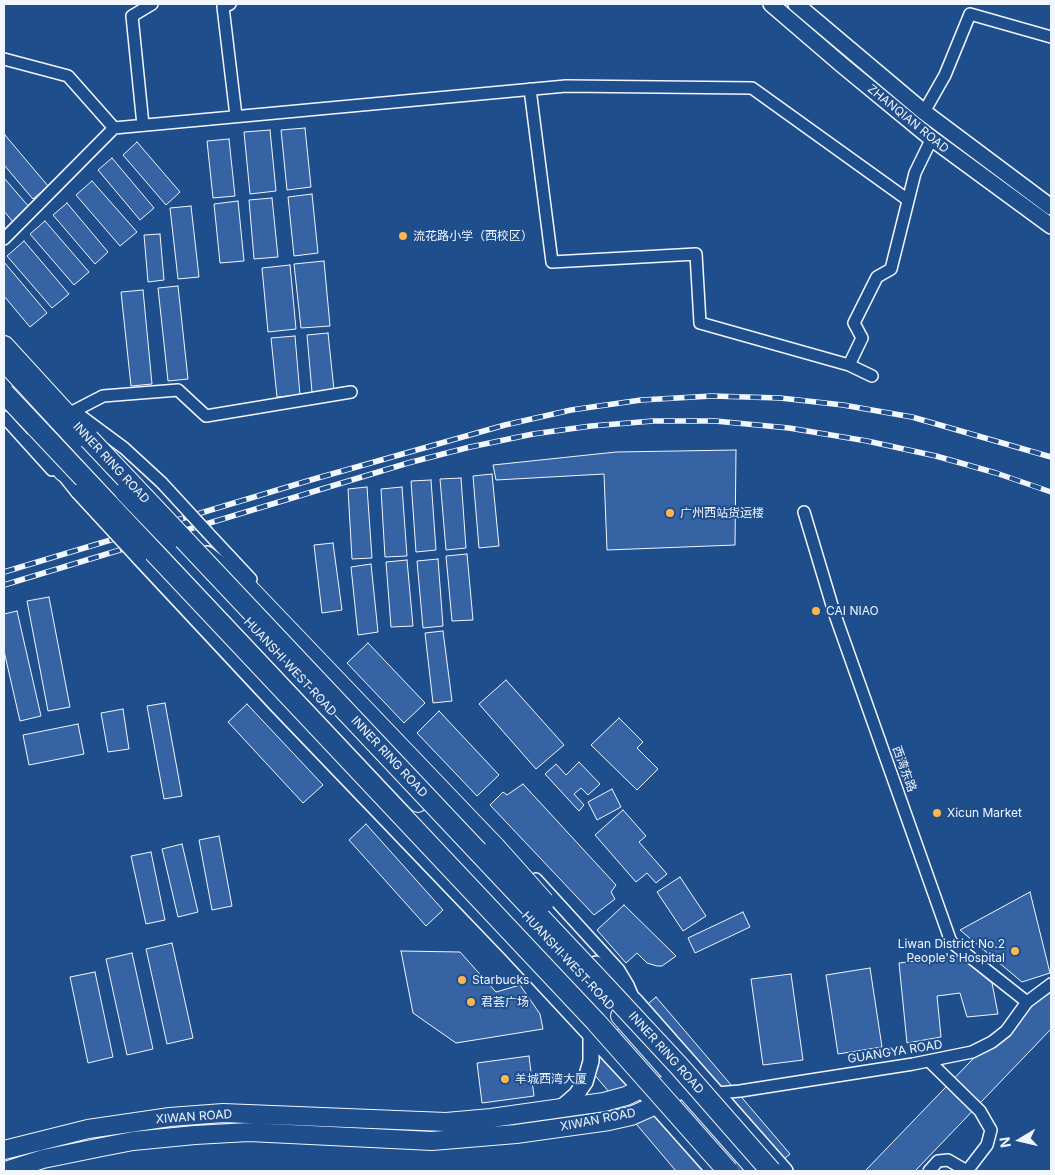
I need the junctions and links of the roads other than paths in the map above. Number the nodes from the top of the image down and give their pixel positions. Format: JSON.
{"nodes":[{"id":1,"x":152,"y":4,"type":"edge"},
{"id":2,"x":771,"y":4,"type":"edge"},
{"id":3,"x":796,"y":4,"type":"edge"},
{"id":4,"x":224,"y":5,"type":"edge"},
{"id":5,"x":1051,"y":37,"type":"edge"},
{"id":6,"x":4,"y":59,"type":"edge"},
{"id":7,"x":530,"y":89,"type":"junction"},
{"id":8,"x":924,"y":112,"type":"junction"},
{"id":9,"x":236,"y":116,"type":"junction"},
{"id":10,"x":143,"y":125,"type":"junction"},
{"id":11,"x":114,"y":128,"type":"junction"},
{"id":12,"x":932,"y":138,"type":"junction"},
{"id":13,"x":908,"y":200,"type":"junction"},
{"id":14,"x":1051,"y":207,"type":"edge"},
{"id":15,"x":1051,"y":226,"type":"edge"},
{"id":16,"x":4,"y":239,"type":"edge"},
{"id":17,"x":4,"y":333,"type":"edge"},
{"id":18,"x":4,"y":346,"type":"edge"},
{"id":19,"x":4,"y":362,"type":"edge"},
{"id":20,"x":849,"y":365,"type":"junction"},
{"id":21,"x":872,"y":376,"type":"dead end"},
{"id":22,"x":4,"y":382,"type":"edge"},
{"id":23,"x":351,"y":392,"type":"dead end"},
{"id":24,"x":4,"y":393,"type":"edge"},
{"id":25,"x":4,"y":403,"type":"edge"},
{"id":26,"x":74,"y":411,"type":"junction"},
{"id":27,"x":4,"y":418,"type":"edge"},
{"id":28,"x":39,"y":421,"type":"junction"},
{"id":29,"x":63,"y":472,"type":"junction"},
{"id":30,"x":138,"y":479,"type":"junction"},
{"id":31,"x":115,"y":489,"type":"junction"},
{"id":32,"x":79,"y":492,"type":"junction"},
{"id":33,"x":154,"y":510,"type":"junction"},
{"id":34,"x":804,"y":512,"type":"dead end"},
{"id":35,"x":208,"y":533,"type":"junction"},
{"id":36,"x":174,"y":536,"type":"junction"},
{"id":37,"x":204,"y":551,"type":"junction"},
{"id":38,"x":181,"y":573,"type":"junction"},
{"id":39,"x":238,"y":578,"type":"junction"},
{"id":40,"x":168,"y":587,"type":"junction"},
{"id":41,"x":293,"y":691,"type":"junction"},
{"id":42,"x":278,"y":706,"type":"junction"},
{"id":43,"x":502,"y":865,"type":"junction"},
{"id":44,"x":486,"y":884,"type":"junction"},
{"id":45,"x":469,"y":906,"type":"junction"},
{"id":46,"x":1051,"y":984,"type":"edge"},
{"id":47,"x":635,"y":1001,"type":"junction"},
{"id":48,"x":1027,"y":1002,"type":"junction"},
{"id":49,"x":591,"y":1035,"type":"junction"},
{"id":50,"x":639,"y":1041,"type":"junction"},
{"id":51,"x":652,"y":1061,"type":"junction"},
{"id":52,"x":929,"y":1061,"type":"junction"},
{"id":53,"x":682,"y":1062,"type":"junction"},
{"id":54,"x":717,"y":1093,"type":"junction"},
{"id":55,"x":664,"y":1094,"type":"junction"},
{"id":56,"x":561,"y":1108,"type":"junction"},
{"id":57,"x":710,"y":1127,"type":"junction"},
{"id":58,"x":692,"y":1145,"type":"junction"},
{"id":59,"x":4,"y":1150,"type":"edge"},
{"id":60,"x":5,"y":1171,"type":"edge"},
{"id":61,"x":714,"y":1171,"type":"edge"},
{"id":62,"x":722,"y":1171,"type":"edge"},
{"id":63,"x":728,"y":1171,"type":"edge"},
{"id":64,"x":741,"y":1171,"type":"edge"},
{"id":65,"x":757,"y":1171,"type":"edge"},
{"id":66,"x":772,"y":1171,"type":"edge"},
{"id":67,"x":786,"y":1171,"type":"edge"},
{"id":68,"x":929,"y":1171,"type":"edge"},
{"id":69,"x":967,"y":1171,"type":"edge"}],
"edges":[{"from":1,"to":10,"type":"street"},
{"from":2,"to":12,"type":"main road","name":"ZHANQIAN ROAD"},
{"from":3,"to":8,"type":"main road","name":"ZHANQIAN ROAD"},
{"from":4,"to":9,"type":"street"},
{"from":5,"to":8,"type":"street"},
{"from":6,"to":11,"type":"street"},
{"from":7,"to":9,"type":"street"},
{"from":7,"to":13,"type":"street"},
{"from":7,"to":20,"type":"street"},
{"from":8,"to":14,"type":"main road","name":"ZHANQIAN ROAD"},
{"from":9,"to":10,"type":"street"},
{"from":10,"to":11,"type":"street"},
{"from":11,"to":16,"type":"street"},
{"from":12,"to":13,"type":"street"},
{"from":12,"to":15,"type":"main road","name":"ZHANQIAN ROAD"},
{"from":13,"to":20,"type":"street"},
{"from":17,"to":26,"type":"main road"},
{"from":18,"to":53,"type":"highway","name":"INNER RING ROAD","bridge":true},
{"from":19,"to":31,"type":"main road","name":"HUANSHI WEST ROAD"},
{"from":20,"to":21,"type":"street"},
{"from":22,"to":28,"type":"main road","name":"HUANSHI WEST ROAD"},
{"from":23,"to":26,"type":"street"},
{"from":24,"to":55,"type":"highway","bridge":true},
{"from":25,"to":29,"type":"main road"},
{"from":26,"to":30,"type":"main road"},
{"from":26,"to":35,"type":"street","bridge":true},
{"from":27,"to":32,"type":"street"},
{"from":28,"to":29,"type":"main road"},
{"from":28,"to":31,"type":"main road","name":"HUANSHI WEST ROAD"},
{"from":29,"to":32,"type":"main road"},
{"from":30,"to":33,"type":"main road","bridge":true},
{"from":30,"to":36,"type":"main road"},
{"from":31,"to":33,"type":"main road","bridge":true},
{"from":31,"to":36,"type":"main road","name":"HUANSHI WEST ROAD","bridge":true},
{"from":32,"to":40,"type":"main road","bridge":true},
{"from":33,"to":36,"type":"main road","bridge":true},
{"from":34,"to":48,"type":"street","name":"西湾东路"},
{"from":35,"to":39,"type":"street"},
{"from":35,"to":47,"type":"street"},
{"from":36,"to":37,"type":"main road"},
{"from":36,"to":38,"type":"main road","name":"HUANSHI WEST ROAD"},
{"from":36,"to":44,"type":"main road","name":"HUANSHI WEST ROAD"},
{"from":37,"to":39,"type":"main road"},
{"from":37,"to":43,"type":"main road"},
{"from":38,"to":40,"type":"street"},
{"from":38,"to":41,"type":"main road","name":"HUANSHI WEST ROAD"},
{"from":39,"to":53,"type":"highway","bridge":true},
{"from":40,"to":42,"type":"main road"},
{"from":41,"to":42,"type":"street"},
{"from":41,"to":44,"type":"main road","name":"HUANSHI WEST ROAD"},
{"from":42,"to":45,"type":"main road"},
{"from":43,"to":44,"type":"street"},
{"from":43,"to":47,"type":"main road"},
{"from":44,"to":45,"type":"street"},
{"from":44,"to":50,"type":"main road","name":"HUANSHI WEST ROAD"},
{"from":45,"to":49,"type":"main road"},
{"from":46,"to":48,"type":"street","name":"GUANGYA ROAD"},
{"from":47,"to":50,"type":"main road"},
{"from":47,"to":53,"type":"main road"},
{"from":48,"to":52,"type":"street","name":"GUANGYA ROAD"},
{"from":49,"to":55,"type":"main road"},
{"from":49,"to":56,"type":"main road"},
{"from":50,"to":51,"type":"main road","name":"HUANSHI WEST ROAD"},
{"from":51,"to":55,"type":"main road","name":"HUANSHI WEST ROAD"},
{"from":51,"to":55,"type":"main road"},
{"from":52,"to":54,"type":"street","name":"GUANGYA ROAD"},
{"from":52,"to":69,"type":"street"},
{"from":53,"to":54,"type":"main road"},
{"from":53,"to":55,"type":"main road"},
{"from":53,"to":66,"type":"highway","name":"INNER RING ROAD","bridge":true},
{"from":54,"to":55,"type":"main road"},
{"from":54,"to":67,"type":"main road"},
{"from":55,"to":56,"type":"main road","name":"XIWAN ROAD"},
{"from":55,"to":57,"type":"main road","name":"HUANSHI WEST ROAD"},
{"from":55,"to":58,"type":"main road"},
{"from":55,"to":60,"type":"main road","name":"XIWAN ROAD"},
{"from":55,"to":62,"type":"highway","bridge":true},
{"from":55,"to":63,"type":"highway","bridge":true},
{"from":56,"to":59,"type":"main road","name":"XIWAN ROAD"},
{"from":57,"to":58,"type":"main road"},
{"from":57,"to":64,"type":"main road","name":"HUANSHI WEST ROAD"},
{"from":57,"to":65,"type":"main road","name":"HUANSHI WEST ROAD"},
{"from":58,"to":61,"type":"main road"},
{"from":68,"to":69,"type":"street"}]}
